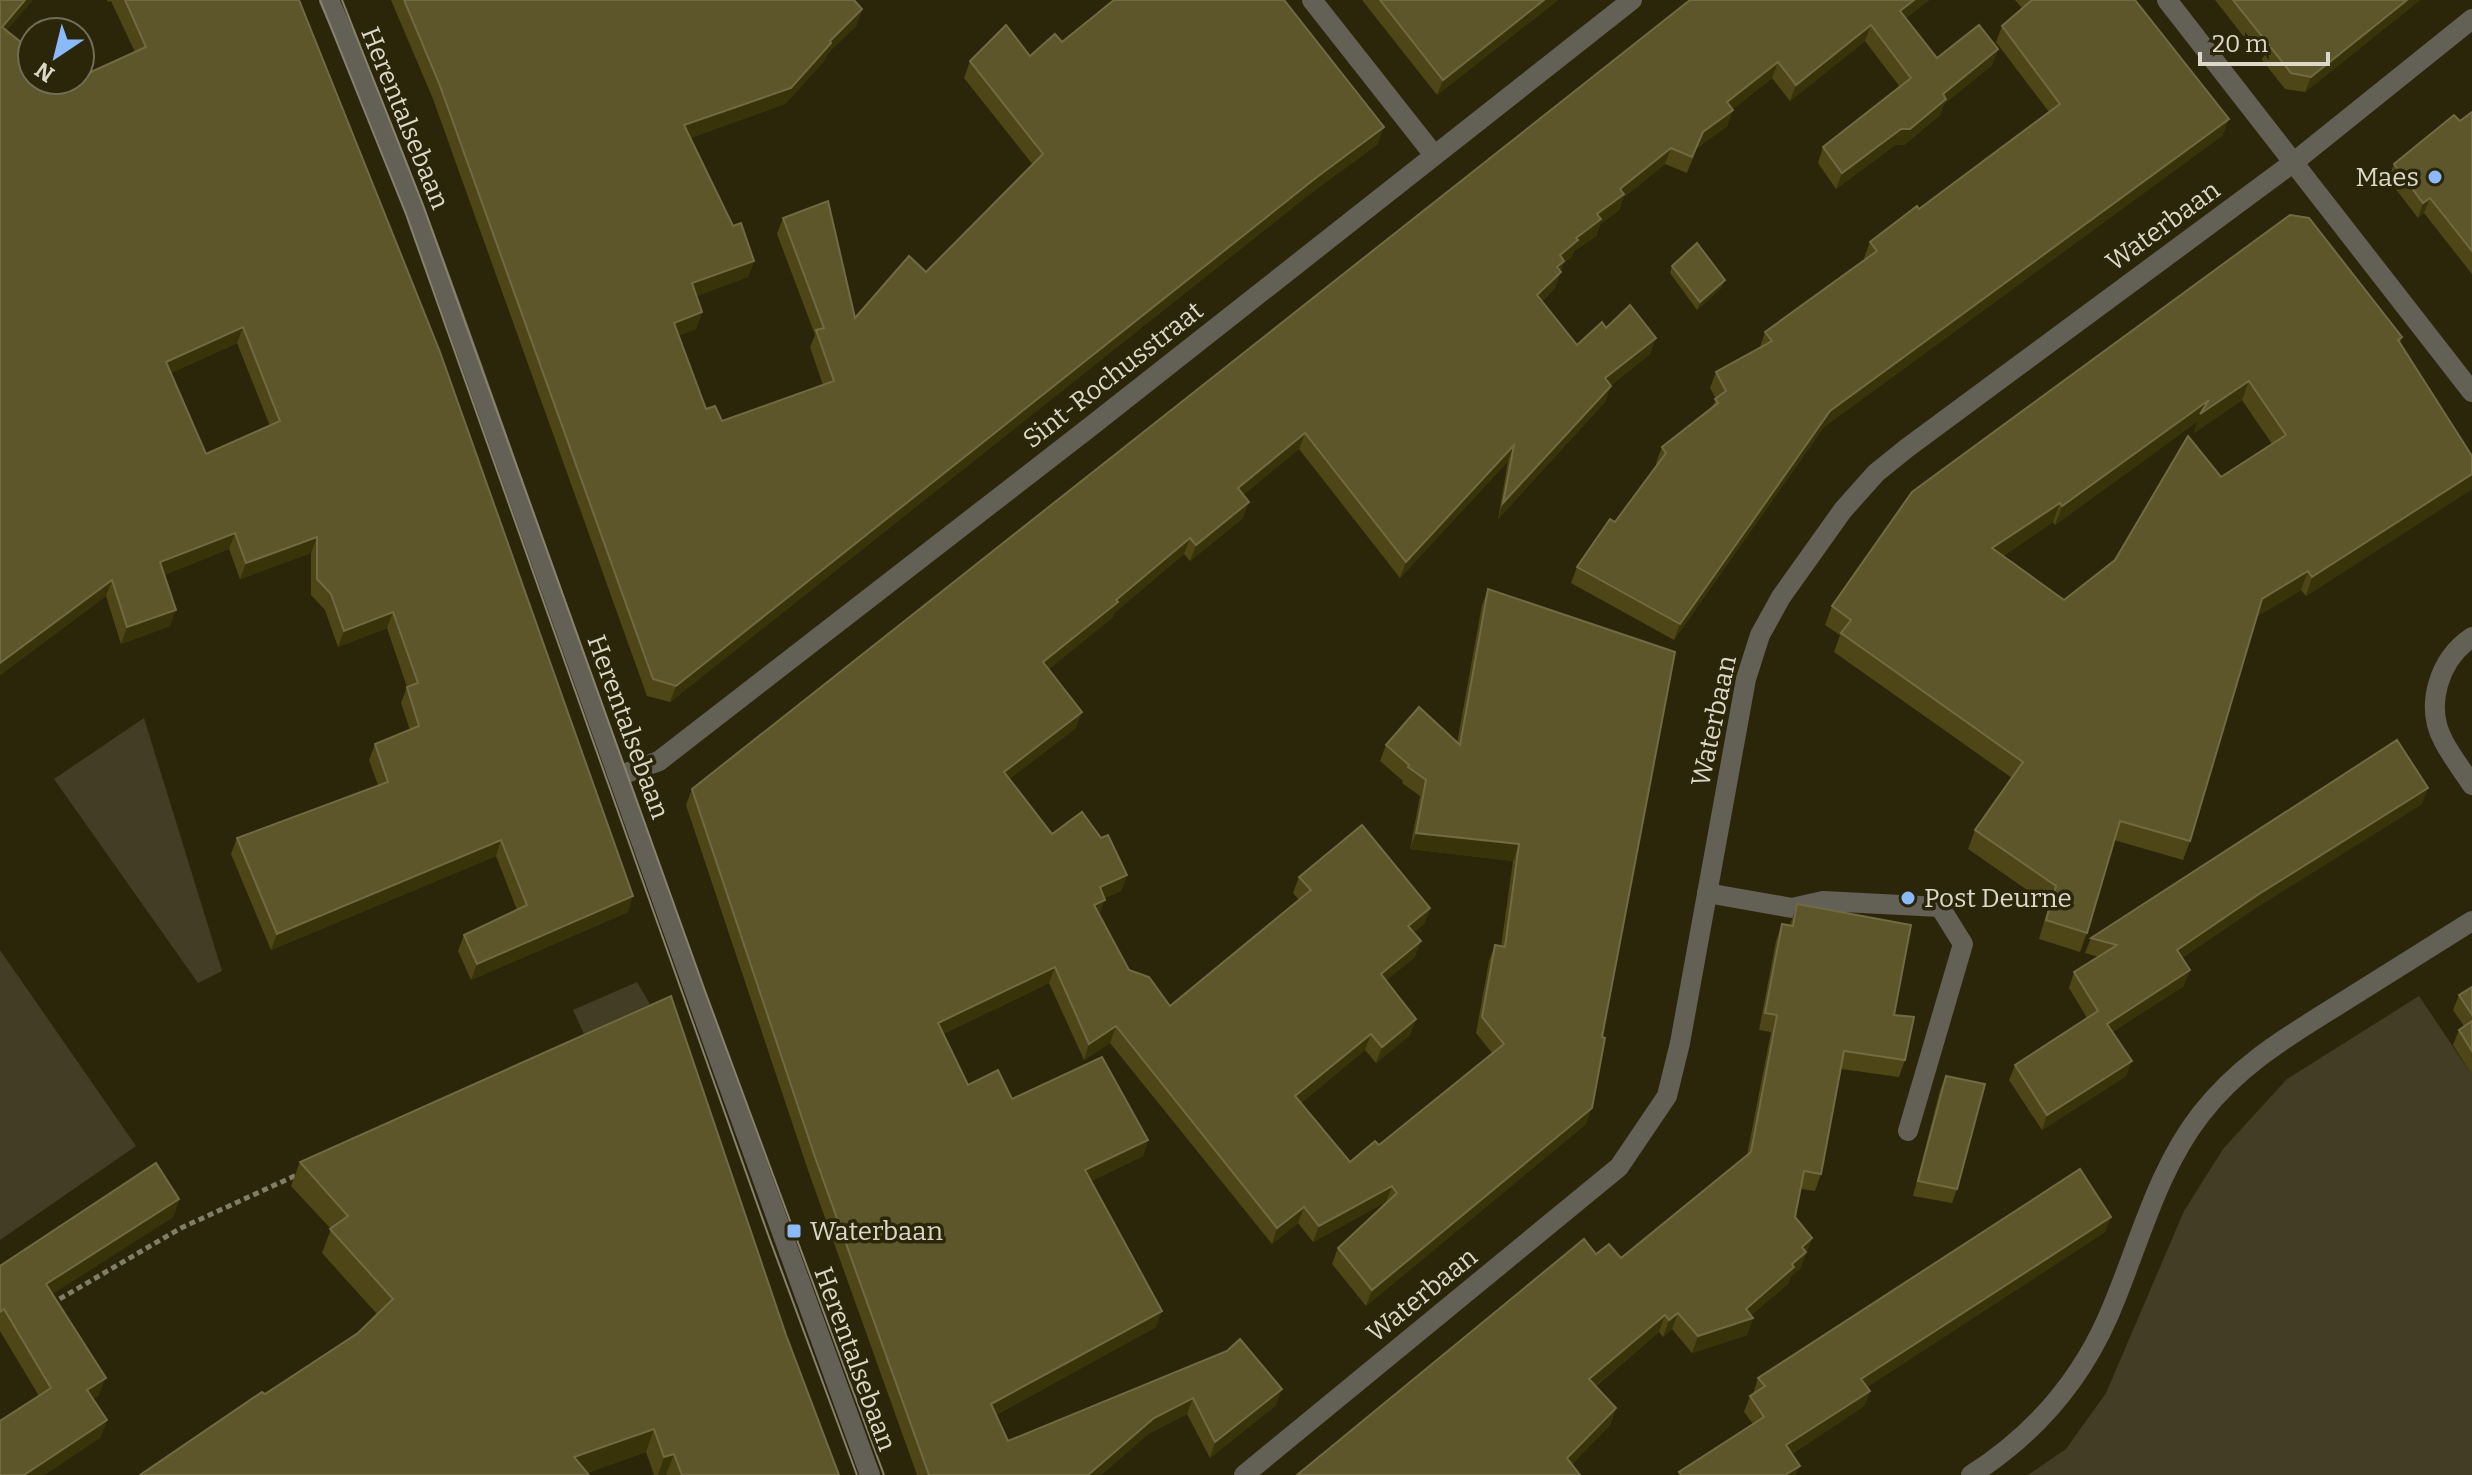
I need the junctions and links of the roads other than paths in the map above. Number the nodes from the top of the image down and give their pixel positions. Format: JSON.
{"nodes":[{"id":1,"x":329,"y":0,"type":"edge"},
{"id":2,"x":1312,"y":0,"type":"edge"},
{"id":3,"x":1632,"y":0,"type":"edge"},
{"id":4,"x":2167,"y":0,"type":"edge"},
{"id":5,"x":2472,"y":19,"type":"edge"},
{"id":6,"x":1434,"y":155,"type":"junction"},
{"id":7,"x":2294,"y":162,"type":"junction"},
{"id":8,"x":2472,"y":392,"type":"edge"},
{"id":9,"x":2472,"y":637,"type":"edge"},
{"id":10,"x":618,"y":776,"type":"junction"},
{"id":11,"x":2472,"y":785,"type":"edge"},
{"id":12,"x":1707,"y":893,"type":"junction"},
{"id":13,"x":2472,"y":921,"type":"edge"},
{"id":14,"x":1908,"y":1131,"type":"dead end"},
{"id":15,"x":870,"y":1475,"type":"edge"},
{"id":16,"x":1244,"y":1475,"type":"edge"},
{"id":17,"x":1971,"y":1475,"type":"edge"}],
"edges":[{"from":1,"to":10,"type":"street","name":"Herentalsebaan"},
{"from":2,"to":6,"type":"street"},
{"from":3,"to":6,"type":"street","name":"Sint-Rochusstraat"},
{"from":4,"to":7,"type":"street"},
{"from":5,"to":7,"type":"street","name":"Waterbaan"},
{"from":6,"to":10,"type":"street","name":"Sint-Rochusstraat"},
{"from":7,"to":8,"type":"street"},
{"from":7,"to":12,"type":"street","name":"Waterbaan"},
{"from":9,"to":11,"type":"street"},
{"from":10,"to":15,"type":"street","name":"Herentalsebaan"},
{"from":12,"to":14,"type":"street"},
{"from":12,"to":16,"type":"street","name":"Waterbaan"},
{"from":13,"to":17,"type":"street"}]}
